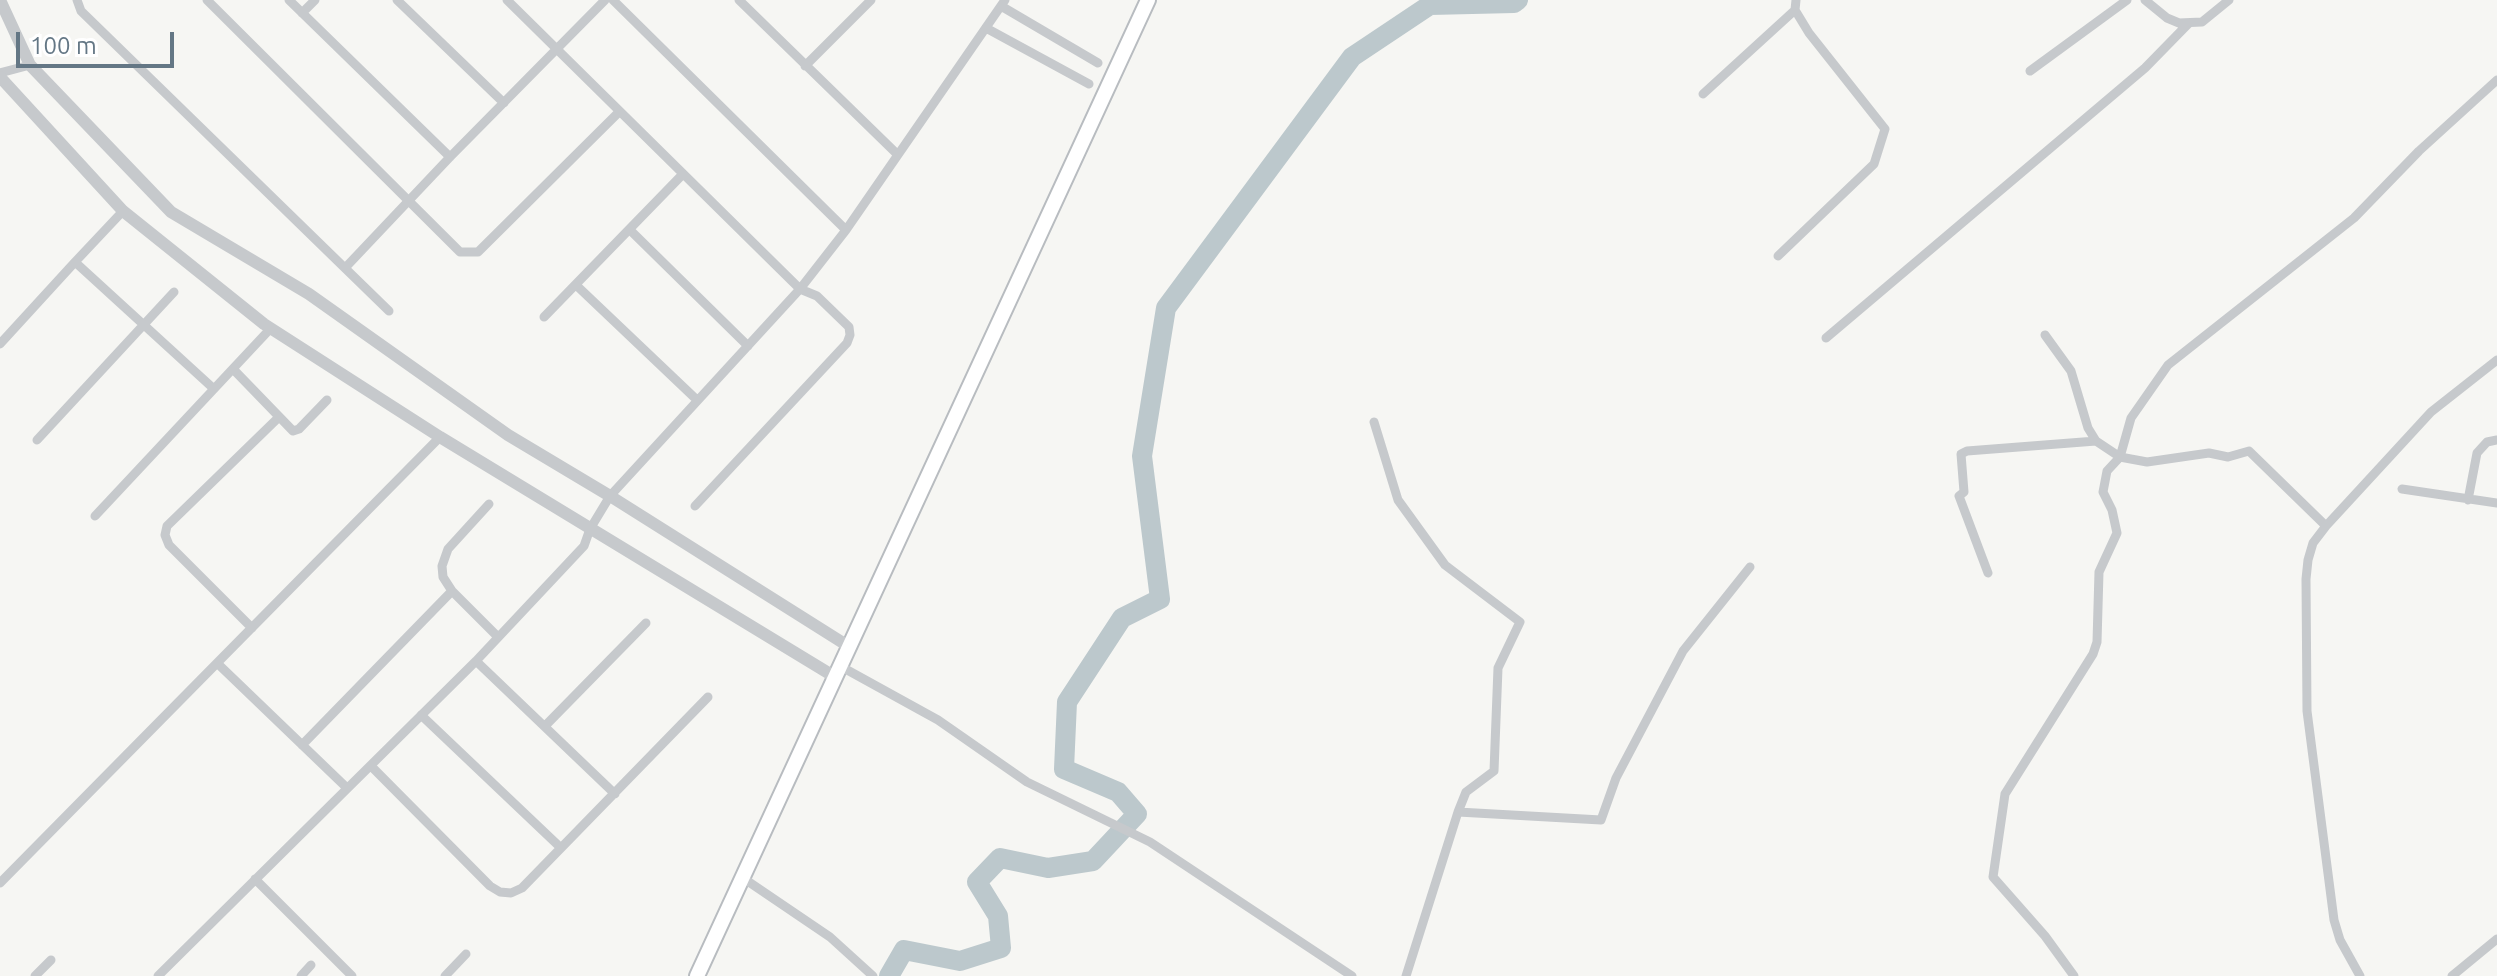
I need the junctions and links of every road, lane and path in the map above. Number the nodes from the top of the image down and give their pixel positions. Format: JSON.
{"nodes":[{"id":1,"x":0,"y":0,"type":"edge"},
{"id":2,"x":77,"y":0,"type":"edge"},
{"id":3,"x":207,"y":0,"type":"edge"},
{"id":4,"x":289,"y":0,"type":"edge"},
{"id":5,"x":315,"y":0,"type":"edge"},
{"id":6,"x":397,"y":0,"type":"edge"},
{"id":7,"x":507,"y":0,"type":"edge"},
{"id":8,"x":605,"y":0,"type":"edge"},
{"id":9,"x":613,"y":0,"type":"edge"},
{"id":10,"x":739,"y":0,"type":"edge"},
{"id":11,"x":1148,"y":0,"type":"edge"},
{"id":12,"x":2127,"y":0,"type":"edge"},
{"id":13,"x":2145,"y":0,"type":"edge"},
{"id":14,"x":2229,"y":0,"type":"edge"},
{"id":15,"x":867,"y":1,"type":"edge"},
{"id":16,"x":1003,"y":3,"type":"edge"},
{"id":17,"x":1796,"y":5,"type":"edge"},
{"id":18,"x":302,"y":13,"type":"junction"},
{"id":19,"x":2189,"y":23,"type":"junction"},
{"id":20,"x":986,"y":28,"type":"junction"},
{"id":21,"x":557,"y":48,"type":"junction"},
{"id":22,"x":1098,"y":63,"type":"dead end"},
{"id":23,"x":30,"y":65,"type":"junction"},
{"id":24,"x":805,"y":66,"type":"junction"},
{"id":25,"x":2030,"y":71,"type":"dead end"},
{"id":26,"x":0,"y":75,"type":"edge"},
{"id":27,"x":2497,"y":80,"type":"edge"},
{"id":28,"x":1089,"y":84,"type":"dead end"},
{"id":29,"x":1703,"y":94,"type":"dead end"},
{"id":30,"x":504,"y":103,"type":"junction"},
{"id":31,"x":619,"y":112,"type":"junction"},
{"id":32,"x":897,"y":154,"type":"junction"},
{"id":33,"x":450,"y":157,"type":"junction"},
{"id":34,"x":682,"y":175,"type":"junction"},
{"id":35,"x":409,"y":200,"type":"junction"},
{"id":36,"x":123,"y":211,"type":"junction"},
{"id":37,"x":630,"y":230,"type":"junction"},
{"id":38,"x":846,"y":230,"type":"junction"},
{"id":39,"x":1778,"y":256,"type":"dead end"},
{"id":40,"x":75,"y":262,"type":"junction"},
{"id":41,"x":345,"y":268,"type":"junction"},
{"id":42,"x":576,"y":285,"type":"junction"},
{"id":43,"x":800,"y":289,"type":"junction"},
{"id":44,"x":174,"y":292,"type":"dead end"},
{"id":45,"x":389,"y":311,"type":"dead end"},
{"id":46,"x":544,"y":317,"type":"dead end"},
{"id":47,"x":144,"y":325,"type":"junction"},
{"id":48,"x":271,"y":328,"type":"junction"},
{"id":49,"x":2045,"y":335,"type":"dead end"},
{"id":50,"x":1826,"y":338,"type":"dead end"},
{"id":51,"x":0,"y":344,"type":"edge"},
{"id":52,"x":748,"y":346,"type":"junction"},
{"id":53,"x":2497,"y":360,"type":"edge"},
{"id":54,"x":233,"y":369,"type":"junction"},
{"id":55,"x":214,"y":389,"type":"junction"},
{"id":56,"x":327,"y":400,"type":"dead end"},
{"id":57,"x":697,"y":400,"type":"junction"},
{"id":58,"x":278,"y":418,"type":"junction"},
{"id":59,"x":1374,"y":422,"type":"dead end"},
{"id":60,"x":440,"y":437,"type":"junction"},
{"id":61,"x":37,"y":440,"type":"dead end"},
{"id":62,"x":2497,"y":440,"type":"edge"},
{"id":63,"x":2096,"y":441,"type":"junction"},
{"id":64,"x":2120,"y":457,"type":"junction"},
{"id":65,"x":2402,"y":489,"type":"dead end"},
{"id":66,"x":610,"y":496,"type":"junction"},
{"id":67,"x":2468,"y":500,"type":"junction"},
{"id":68,"x":2497,"y":503,"type":"edge"},
{"id":69,"x":489,"y":504,"type":"dead end"},
{"id":70,"x":695,"y":506,"type":"dead end"},
{"id":71,"x":95,"y":516,"type":"dead end"},
{"id":72,"x":2326,"y":526,"type":"junction"},
{"id":73,"x":590,"y":529,"type":"junction"},
{"id":74,"x":1750,"y":567,"type":"dead end"},
{"id":75,"x":1988,"y":573,"type":"dead end"},
{"id":76,"x":452,"y":591,"type":"junction"},
{"id":77,"x":646,"y":623,"type":"dead end"},
{"id":78,"x":252,"y":628,"type":"junction"},
{"id":79,"x":498,"y":637,"type":"junction"},
{"id":80,"x":848,"y":646,"type":"junction"},
{"id":81,"x":476,"y":661,"type":"junction"},
{"id":82,"x":217,"y":663,"type":"junction"},
{"id":83,"x":837,"y":672,"type":"junction"},
{"id":84,"x":708,"y":697,"type":"dead end"},
{"id":85,"x":421,"y":715,"type":"junction"},
{"id":86,"x":545,"y":726,"type":"junction"},
{"id":87,"x":302,"y":745,"type":"junction"},
{"id":88,"x":371,"y":766,"type":"junction"},
{"id":89,"x":347,"y":788,"type":"junction"},
{"id":90,"x":615,"y":794,"type":"junction"},
{"id":91,"x":1458,"y":812,"type":"junction"},
{"id":92,"x":561,"y":848,"type":"junction"},
{"id":93,"x":743,"y":878,"type":"junction"},
{"id":94,"x":1,"y":879,"type":"edge"},
{"id":95,"x":255,"y":879,"type":"junction"},
{"id":96,"x":2497,"y":939,"type":"edge"},
{"id":97,"x":466,"y":954,"type":"dead end"},
{"id":98,"x":51,"y":960,"type":"dead end"},
{"id":99,"x":311,"y":965,"type":"dead end"},
{"id":100,"x":35,"y":976,"type":"edge"},
{"id":101,"x":158,"y":976,"type":"edge"},
{"id":102,"x":301,"y":976,"type":"edge"},
{"id":103,"x":352,"y":976,"type":"edge"},
{"id":104,"x":445,"y":976,"type":"edge"},
{"id":105,"x":697,"y":976,"type":"edge"},
{"id":106,"x":873,"y":976,"type":"edge"},
{"id":107,"x":1352,"y":976,"type":"edge"},
{"id":108,"x":1406,"y":976,"type":"edge"},
{"id":109,"x":2074,"y":976,"type":"edge"},
{"id":110,"x":2360,"y":976,"type":"edge"},
{"id":111,"x":2452,"y":976,"type":"edge"}],
"edges":[{"from":1,"to":23,"type":"street"},
{"from":2,"to":41,"type":"street"},
{"from":3,"to":35,"type":"street"},
{"from":4,"to":18,"type":"street"},
{"from":5,"to":18,"type":"street"},
{"from":6,"to":30,"type":"street"},
{"from":7,"to":21,"type":"street"},
{"from":8,"to":21,"type":"street"},
{"from":9,"to":38,"type":"street"},
{"from":10,"to":24,"type":"street"},
{"from":11,"to":80,"type":"main road"},
{"from":12,"to":25,"type":"street"},
{"from":13,"to":19,"type":"street"},
{"from":14,"to":19,"type":"street"},
{"from":15,"to":24,"type":"street"},
{"from":16,"to":20,"type":"street"},
{"from":16,"to":22,"type":"street"},
{"from":17,"to":29,"type":"street"},
{"from":17,"to":39,"type":"street"},
{"from":18,"to":33,"type":"street"},
{"from":19,"to":50,"type":"street"},
{"from":20,"to":28,"type":"street"},
{"from":20,"to":32,"type":"street"},
{"from":21,"to":30,"type":"street"},
{"from":21,"to":31,"type":"street"},
{"from":23,"to":26,"type":"street"},
{"from":23,"to":66,"type":"street"},
{"from":24,"to":32,"type":"street"},
{"from":26,"to":36,"type":"street"},
{"from":27,"to":64,"type":"street"},
{"from":30,"to":33,"type":"street"},
{"from":31,"to":34,"type":"street"},
{"from":31,"to":35,"type":"street"},
{"from":32,"to":38,"type":"street"},
{"from":33,"to":35,"type":"street"},
{"from":34,"to":37,"type":"street"},
{"from":34,"to":43,"type":"street"},
{"from":35,"to":41,"type":"street"},
{"from":36,"to":40,"type":"street"},
{"from":36,"to":48,"type":"street"},
{"from":37,"to":42,"type":"street"},
{"from":37,"to":52,"type":"street"},
{"from":38,"to":43,"type":"street"},
{"from":40,"to":47,"type":"street"},
{"from":40,"to":51,"type":"street"},
{"from":41,"to":45,"type":"street"},
{"from":42,"to":46,"type":"street"},
{"from":42,"to":57,"type":"street"},
{"from":43,"to":52,"type":"street"},
{"from":43,"to":70,"type":"street"},
{"from":44,"to":47,"type":"street"},
{"from":47,"to":55,"type":"street"},
{"from":47,"to":61,"type":"street"},
{"from":48,"to":54,"type":"street"},
{"from":48,"to":60,"type":"street"},
{"from":49,"to":63,"type":"street"},
{"from":52,"to":57,"type":"street"},
{"from":53,"to":72,"type":"street"},
{"from":54,"to":55,"type":"street"},
{"from":54,"to":58,"type":"street"},
{"from":55,"to":71,"type":"street"},
{"from":56,"to":58,"type":"street"},
{"from":57,"to":66,"type":"street"},
{"from":58,"to":78,"type":"street"},
{"from":59,"to":91,"type":"street"},
{"from":60,"to":73,"type":"street"},
{"from":60,"to":78,"type":"street"},
{"from":62,"to":67,"type":"street"},
{"from":63,"to":64,"type":"street"},
{"from":63,"to":75,"type":"street"},
{"from":64,"to":72,"type":"street"},
{"from":64,"to":109,"type":"street"},
{"from":65,"to":67,"type":"street"},
{"from":66,"to":73,"type":"street"},
{"from":66,"to":80,"type":"street"},
{"from":67,"to":68,"type":"street"},
{"from":69,"to":76,"type":"street"},
{"from":72,"to":110,"type":"street"},
{"from":73,"to":79,"type":"street"},
{"from":73,"to":83,"type":"street"},
{"from":74,"to":91,"type":"street"},
{"from":76,"to":79,"type":"street"},
{"from":76,"to":87,"type":"street"},
{"from":77,"to":86,"type":"street"},
{"from":78,"to":82,"type":"street"},
{"from":79,"to":81,"type":"street"},
{"from":80,"to":83,"type":"main road"},
{"from":81,"to":85,"type":"street"},
{"from":81,"to":86,"type":"street"},
{"from":82,"to":87,"type":"street"},
{"from":82,"to":94,"type":"street"},
{"from":83,"to":93,"type":"main road"},
{"from":83,"to":107,"type":"street"},
{"from":84,"to":90,"type":"street"},
{"from":85,"to":88,"type":"street"},
{"from":85,"to":92,"type":"street"},
{"from":86,"to":90,"type":"street"},
{"from":87,"to":89,"type":"street"},
{"from":88,"to":89,"type":"street"},
{"from":88,"to":92,"type":"street"},
{"from":89,"to":95,"type":"street"},
{"from":90,"to":92,"type":"street"},
{"from":91,"to":108,"type":"street"},
{"from":93,"to":105,"type":"main road"},
{"from":93,"to":106,"type":"street"},
{"from":95,"to":101,"type":"street"},
{"from":95,"to":103,"type":"street"},
{"from":96,"to":111,"type":"street"},
{"from":97,"to":104,"type":"street"},
{"from":98,"to":100,"type":"street"},
{"from":99,"to":102,"type":"street"}]}
